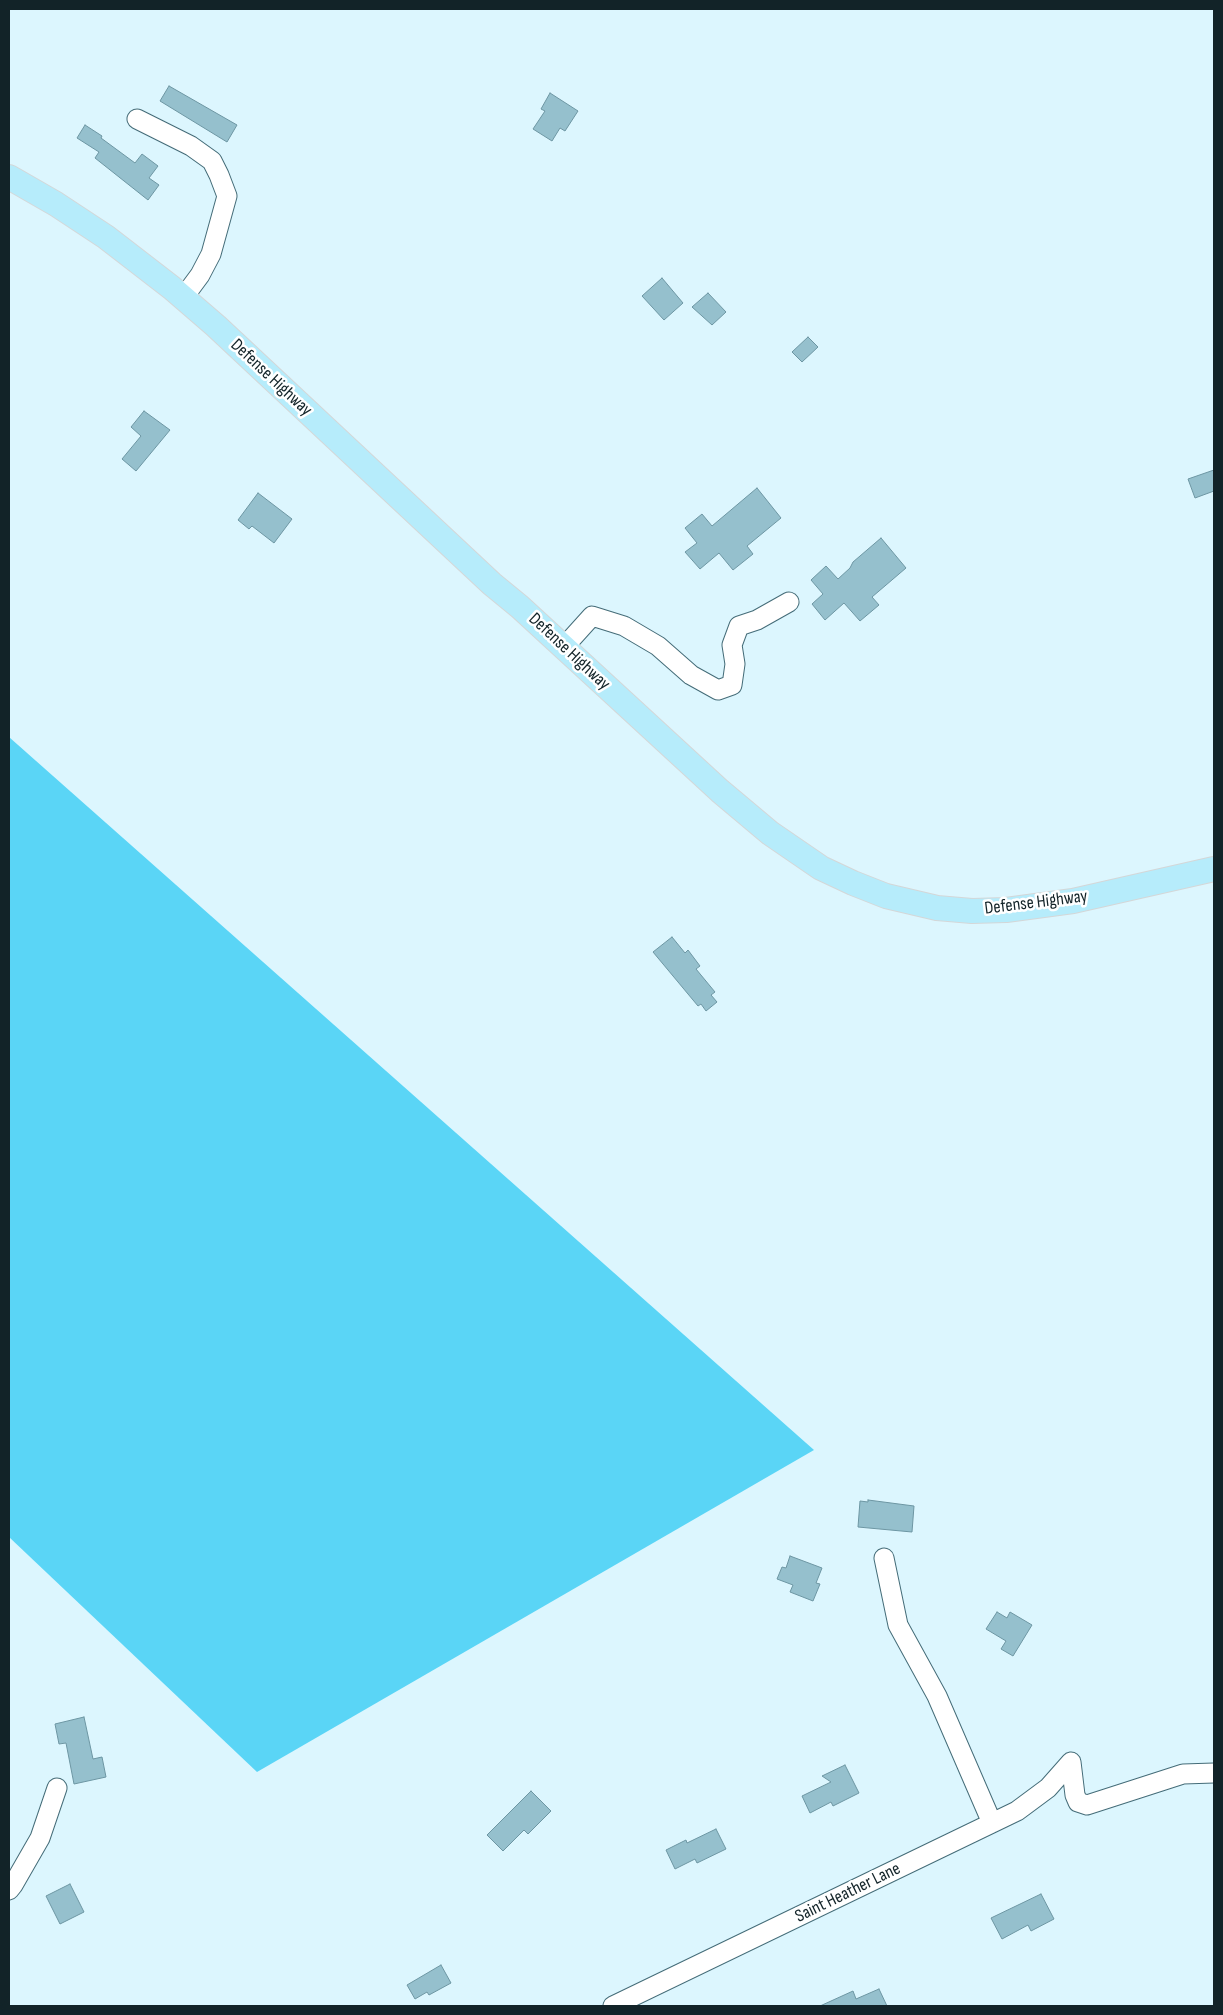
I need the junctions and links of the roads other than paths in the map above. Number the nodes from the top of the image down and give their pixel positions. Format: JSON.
{"nodes":[{"id":1,"x":137,"y":119,"type":"dead end"},
{"id":2,"x":9,"y":177,"type":"edge"},
{"id":3,"x":183,"y":298,"type":"junction"},
{"id":4,"x":789,"y":602,"type":"dead end"},
{"id":5,"x":564,"y":647,"type":"junction"},
{"id":6,"x":1214,"y":869,"type":"edge"},
{"id":7,"x":884,"y":1558,"type":"dead end"},
{"id":8,"x":1214,"y":1772,"type":"edge"},
{"id":9,"x":57,"y":1788,"type":"dead end"},
{"id":10,"x":992,"y":1823,"type":"junction"},
{"id":11,"x":9,"y":1890,"type":"edge"},
{"id":12,"x":613,"y":2006,"type":"edge"}],
"edges":[{"from":1,"to":3,"type":"street"},
{"from":2,"to":3,"type":"main road","name":"Defense Highway"},
{"from":3,"to":5,"type":"main road","name":"Defense Highway"},
{"from":4,"to":5,"type":"street"},
{"from":5,"to":6,"type":"main road","name":"Defense Highway"},
{"from":7,"to":10,"type":"street"},
{"from":8,"to":10,"type":"street","name":"Saint Heather Lane"},
{"from":9,"to":11,"type":"street"},
{"from":10,"to":12,"type":"street","name":"Saint Heather Lane"}]}
